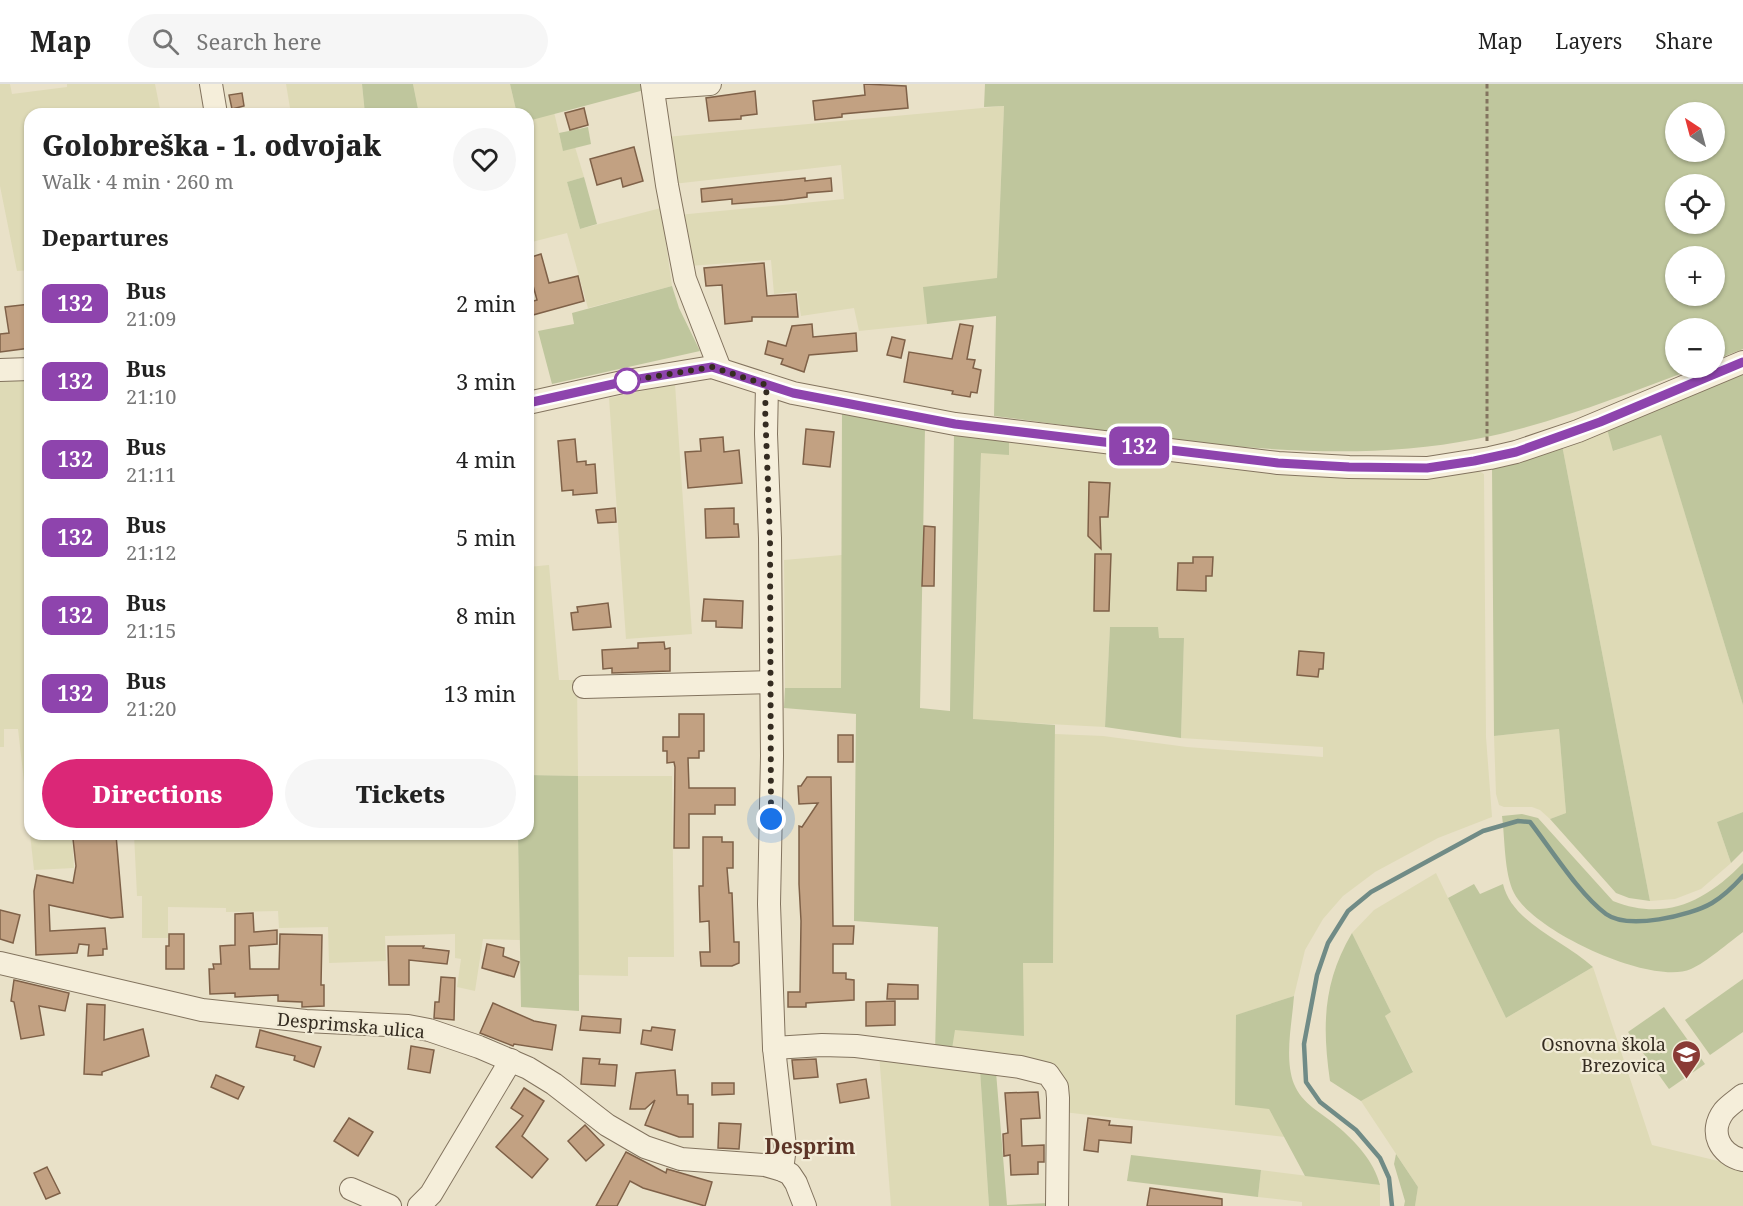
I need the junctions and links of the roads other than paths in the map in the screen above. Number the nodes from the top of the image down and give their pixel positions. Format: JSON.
{"nodes":[{"id":1,"x":211,"y":84,"type":"edge"},
{"id":2,"x":710,"y":84,"type":"edge"},
{"id":3,"x":653,"y":86,"type":"edge"},
{"id":4,"x":215,"y":108,"type":"edge"},
{"id":5,"x":1743,"y":363,"type":"edge"},
{"id":6,"x":24,"y":369,"type":"edge"},
{"id":7,"x":720,"y":369,"type":"junction"},
{"id":8,"x":0,"y":370,"type":"edge"},
{"id":9,"x":767,"y":385,"type":"junction"},
{"id":10,"x":534,"y":402,"type":"edge"},
{"id":11,"x":771,"y":682,"type":"junction"},
{"id":12,"x":584,"y":687,"type":"dead end"},
{"id":13,"x":0,"y":963,"type":"edge"},
{"id":14,"x":774,"y":1048,"type":"junction"},
{"id":15,"x":511,"y":1060,"type":"junction"},
{"id":16,"x":1743,"y":1095,"type":"edge"},
{"id":17,"x":1743,"y":1160,"type":"edge"},
{"id":18,"x":782,"y":1170,"type":"junction"},
{"id":19,"x":351,"y":1189,"type":"dead end"},
{"id":20,"x":390,"y":1206,"type":"edge"},
{"id":21,"x":418,"y":1206,"type":"edge"},
{"id":22,"x":805,"y":1206,"type":"edge"},
{"id":23,"x":1057,"y":1206,"type":"edge"}],
"edges":[{"from":1,"to":4,"type":"street"},
{"from":2,"to":3,"type":"street"},
{"from":3,"to":7,"type":"street"},
{"from":5,"to":9,"type":"street"},
{"from":6,"to":8,"type":"street"},
{"from":7,"to":9,"type":"street"},
{"from":7,"to":10,"type":"street"},
{"from":9,"to":11,"type":"street"},
{"from":11,"to":12,"type":"street"},
{"from":11,"to":14,"type":"street"},
{"from":13,"to":15,"type":"street","name":"Desprimska ulica"},
{"from":14,"to":18,"type":"street"},
{"from":14,"to":23,"type":"street"},
{"from":15,"to":18,"type":"street","name":"Desprimska ulica"},
{"from":15,"to":21,"type":"street"},
{"from":16,"to":17,"type":"street"},
{"from":18,"to":22,"type":"street"},
{"from":19,"to":20,"type":"street"}]}
